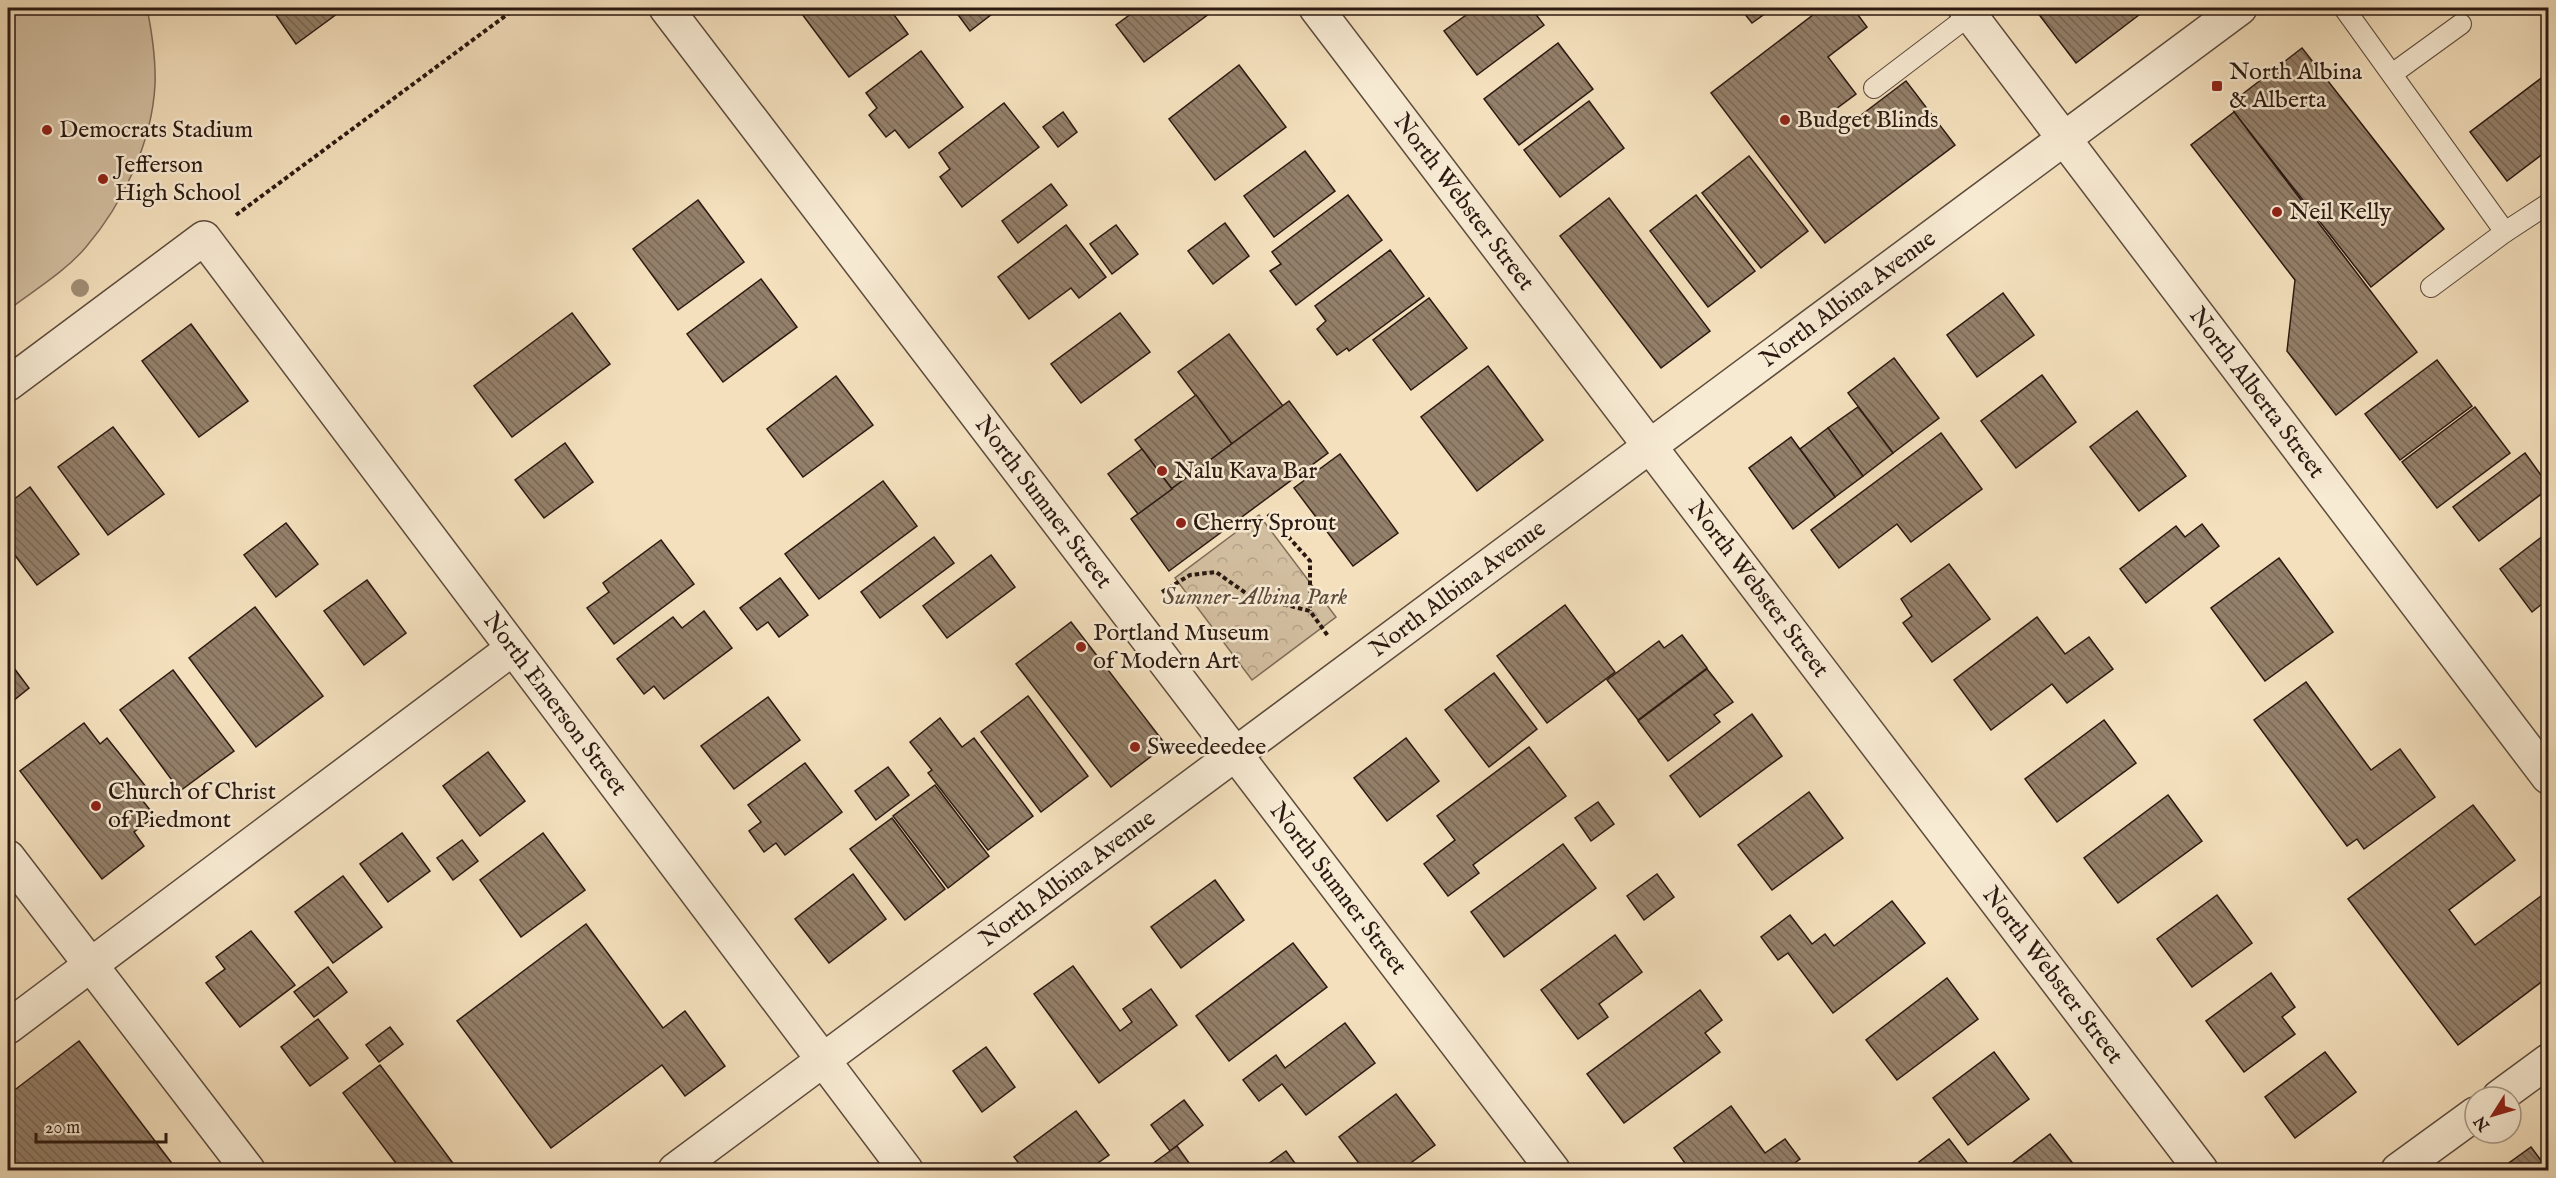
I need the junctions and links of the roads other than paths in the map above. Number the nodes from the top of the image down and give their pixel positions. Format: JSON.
{"nodes":[{"id":1,"x":666,"y":8,"type":"edge"},
{"id":2,"x":1316,"y":8,"type":"edge"},
{"id":3,"x":2240,"y":8,"type":"edge"},
{"id":4,"x":2344,"y":8,"type":"edge"},
{"id":5,"x":1967,"y":11,"type":"edge"},
{"id":6,"x":2461,"y":24,"type":"dead end"},
{"id":7,"x":2392,"y":75,"type":"junction"},
{"id":8,"x":1874,"y":88,"type":"dead end"},
{"id":9,"x":2064,"y":138,"type":"junction"},
{"id":10,"x":2548,"y":204,"type":"edge"},
{"id":11,"x":2505,"y":232,"type":"junction"},
{"id":12,"x":2431,"y":287,"type":"dead end"},
{"id":13,"x":8,"y":384,"type":"edge"},
{"id":14,"x":1650,"y":447,"type":"junction"},
{"id":15,"x":512,"y":649,"type":"junction"},
{"id":16,"x":1235,"y":754,"type":"junction"},
{"id":17,"x":2548,"y":777,"type":"edge"},
{"id":18,"x":8,"y":857,"type":"edge"},
{"id":19,"x":91,"y":965,"type":"junction"},
{"id":20,"x":8,"y":1027,"type":"edge"},
{"id":21,"x":823,"y":1060,"type":"junction"},
{"id":22,"x":2548,"y":1061,"type":"edge"},
{"id":23,"x":2515,"y":1085,"type":"edge"},
{"id":24,"x":2463,"y":1123,"type":"edge"},
{"id":25,"x":248,"y":1170,"type":"edge"},
{"id":26,"x":675,"y":1170,"type":"edge"},
{"id":27,"x":906,"y":1170,"type":"edge"},
{"id":28,"x":1553,"y":1170,"type":"edge"},
{"id":29,"x":2201,"y":1170,"type":"edge"},
{"id":30,"x":2398,"y":1170,"type":"edge"}],
"edges":[{"from":1,"to":16,"type":"street","name":"North Sumner Street"},
{"from":2,"to":14,"type":"street","name":"North Webster Street"},
{"from":3,"to":9,"type":"street","name":"North Albina Avenue"},
{"from":4,"to":7,"type":"lane"},
{"from":5,"to":8,"type":"lane"},
{"from":5,"to":9,"type":"street","name":"North Alberta Street"},
{"from":6,"to":7,"type":"lane"},
{"from":7,"to":11,"type":"lane"},
{"from":9,"to":14,"type":"street","name":"North Albina Avenue"},
{"from":9,"to":17,"type":"street","name":"North Alberta Street"},
{"from":10,"to":11,"type":"lane"},
{"from":11,"to":12,"type":"lane"},
{"from":13,"to":15,"type":"street","name":"North Emerson Street"},
{"from":14,"to":16,"type":"street","name":"North Albina Avenue"},
{"from":14,"to":29,"type":"street","name":"North Webster Street"},
{"from":15,"to":19,"type":"street"},
{"from":15,"to":21,"type":"street","name":"North Emerson Street"},
{"from":16,"to":21,"type":"street","name":"North Albina Avenue"},
{"from":16,"to":28,"type":"street","name":"North Sumner Street"},
{"from":18,"to":19,"type":"street"},
{"from":19,"to":20,"type":"street"},
{"from":19,"to":25,"type":"street"},
{"from":21,"to":26,"type":"street","name":"North Albina Avenue"},
{"from":21,"to":27,"type":"street","name":"North Emerson Street"},
{"from":22,"to":23,"type":"street"},
{"from":24,"to":30,"type":"street"}]}
